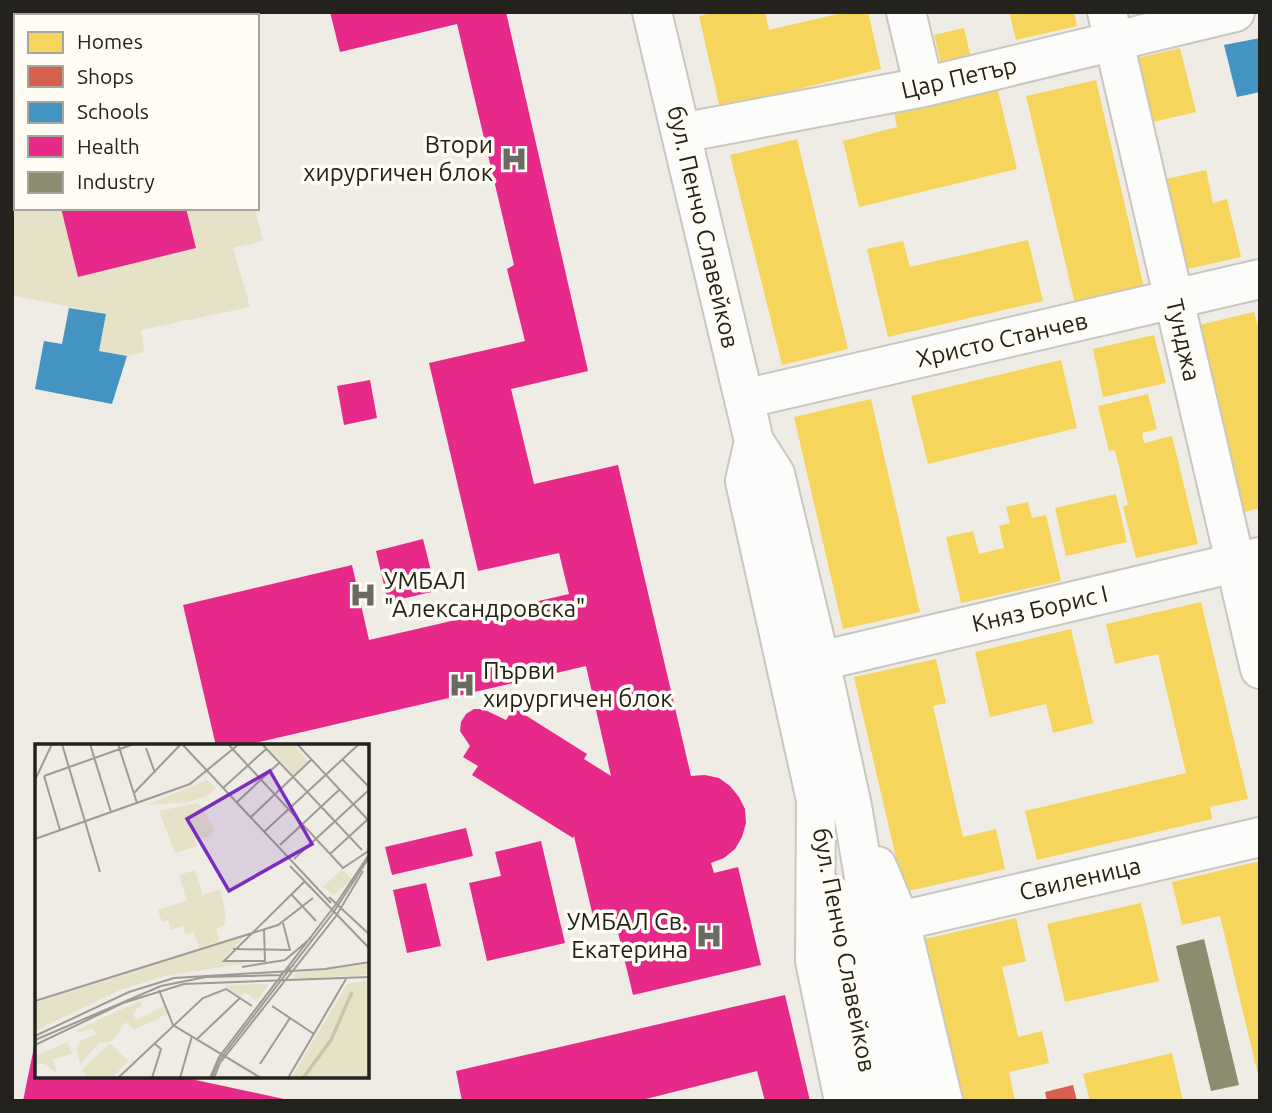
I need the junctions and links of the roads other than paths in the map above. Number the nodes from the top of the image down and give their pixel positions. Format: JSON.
{"nodes":[{"id":1,"x":652,"y":12,"type":"edge"},
{"id":2,"x":906,"y":12,"type":"edge"},
{"id":3,"x":1236,"y":12,"type":"edge"},
{"id":4,"x":1111,"y":27,"type":"edge"},
{"id":5,"x":924,"y":87,"type":"junction"},
{"id":6,"x":681,"y":133,"type":"junction"},
{"id":7,"x":1260,"y":279,"type":"edge"},
{"id":8,"x":1174,"y":300,"type":"junction"},
{"id":9,"x":744,"y":398,"type":"junction"},
{"id":10,"x":754,"y":441,"type":"junction"},
{"id":11,"x":1247,"y":560,"type":"edge"},
{"id":12,"x":820,"y":661,"type":"junction"},
{"id":13,"x":1260,"y":668,"type":"edge"},
{"id":14,"x":834,"y":803,"type":"junction"},
{"id":15,"x":1260,"y":837,"type":"edge"},
{"id":16,"x":900,"y":921,"type":"junction"},
{"id":17,"x":845,"y":1101,"type":"edge"},
{"id":18,"x":873,"y":1101,"type":"edge"},
{"id":19,"x":907,"y":1101,"type":"edge"},
{"id":20,"x":943,"y":1101,"type":"edge"}],
"edges":[{"from":1,"to":6,"type":"street","name":"бул. Пенчо Славейков"},
{"from":2,"to":5,"type":"street"},
{"from":3,"to":4,"type":"street","name":"Цар Петър"},
{"from":4,"to":5,"type":"street","name":"Цар Петър"},
{"from":4,"to":8,"type":"street","name":"Тунджа"},
{"from":5,"to":6,"type":"street","name":"Цар Петър"},
{"from":6,"to":9,"type":"street","name":"бул. Пенчо Славейков"},
{"from":7,"to":8,"type":"street","name":"Христо Станчев"},
{"from":8,"to":9,"type":"street","name":"Христо Станчев"},
{"from":8,"to":11,"type":"street","name":"Тунджа"},
{"from":9,"to":10,"type":"street","name":"бул. Пенчо Славейков"},
{"from":10,"to":12,"type":"street","name":"бул. Пенчо Славейков"},
{"from":10,"to":14,"type":"street","name":"бул. Пенчо Славейков"},
{"from":11,"to":12,"type":"street","name":"Княз Борис I"},
{"from":11,"to":13,"type":"street","name":"Тунджа"},
{"from":12,"to":14,"type":"street","name":"бул. Пенчо Славейков"},
{"from":14,"to":16,"type":"street","name":"бул. Пенчо Славейков"},
{"from":14,"to":17,"type":"street","name":"бул. Пенчо Славейков"},
{"from":14,"to":18,"type":"street","name":"бул. Пенчо Славейков"},
{"from":14,"to":19,"type":"street","name":"бул. Пенчо Славейков"},
{"from":15,"to":16,"type":"street","name":"Свиленица"},
{"from":16,"to":20,"type":"street","name":"бул. Пенчо Славейков"}]}
